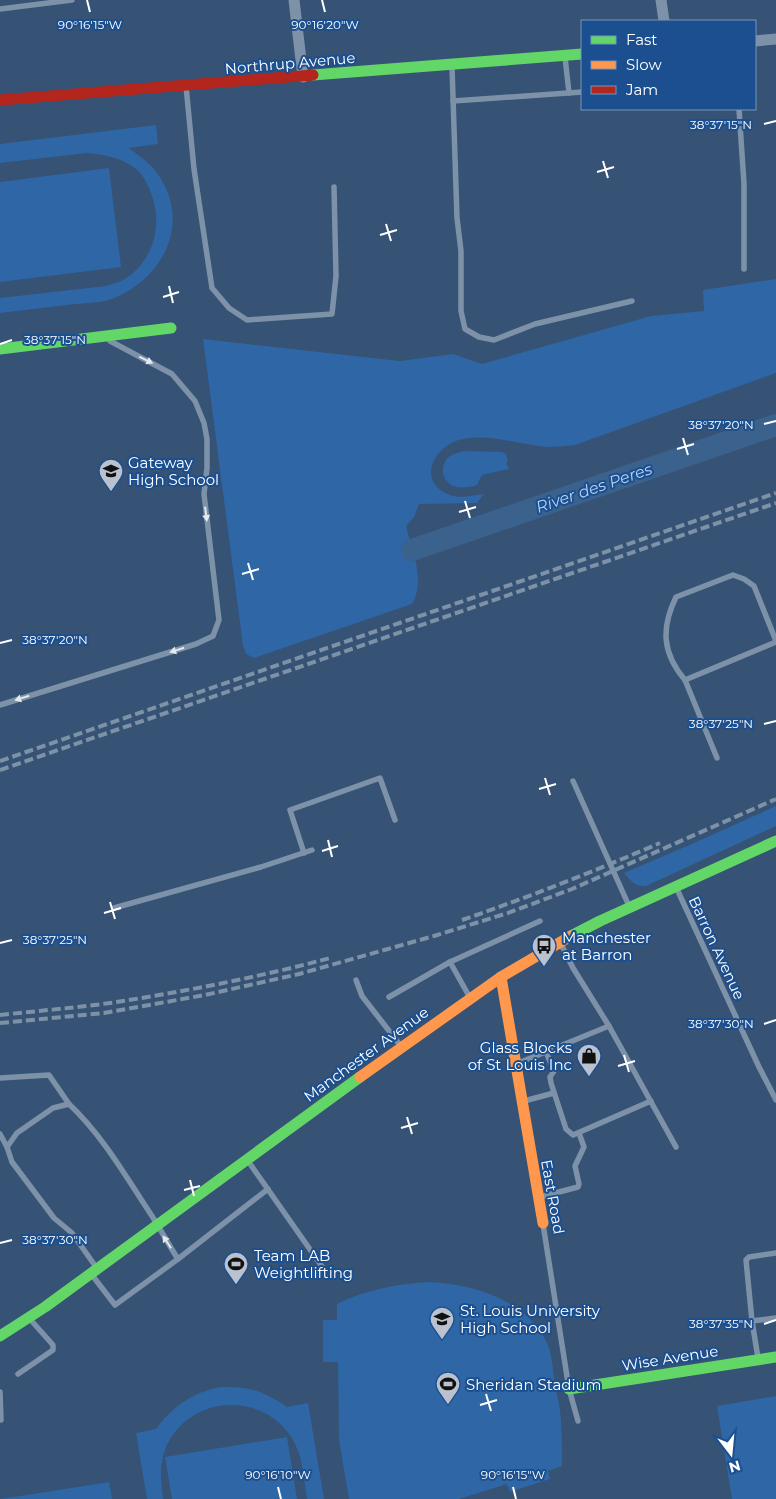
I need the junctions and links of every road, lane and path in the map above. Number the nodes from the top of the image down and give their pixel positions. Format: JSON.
{"nodes":[{"id":1,"x":72,"y":0,"type":"edge"},
{"id":2,"x":294,"y":0,"type":"edge"},
{"id":3,"x":661,"y":0,"type":"edge"},
{"id":4,"x":0,"y":9,"type":"edge"},
{"id":5,"x":664,"y":20,"type":"edge"},
{"id":6,"x":776,"y":39,"type":"edge"},
{"id":7,"x":756,"y":40,"type":"edge"},
{"id":8,"x":581,"y":54,"type":"edge"},
{"id":9,"x":565,"y":55,"type":"junction"},
{"id":10,"x":452,"y":65,"type":"junction"},
{"id":11,"x":303,"y":77,"type":"junction"},
{"id":12,"x":186,"y":86,"type":"junction"},
{"id":13,"x":569,"y":92,"type":"junction"},
{"id":14,"x":581,"y":92,"type":"edge"},
{"id":15,"x":0,"y":100,"type":"edge"},
{"id":16,"x":453,"y":101,"type":"junction"},
{"id":17,"x":740,"y":110,"type":"edge"},
{"id":18,"x":334,"y":187,"type":"dead end"},
{"id":19,"x":744,"y":269,"type":"dead end"},
{"id":20,"x":632,"y":301,"type":"dead end"},
{"id":21,"x":171,"y":328,"type":"dead end"},
{"id":22,"x":103,"y":337,"type":"junction"},
{"id":23,"x":0,"y":348,"type":"edge"},
{"id":24,"x":776,"y":641,"type":"edge"},
{"id":25,"x":684,"y":680,"type":"junction"},
{"id":26,"x":0,"y":705,"type":"edge"},
{"id":27,"x":717,"y":758,"type":"dead end"},
{"id":28,"x":573,"y":781,"type":"dead end"},
{"id":29,"x":395,"y":820,"type":"dead end"},
{"id":30,"x":776,"y":841,"type":"edge"},
{"id":31,"x":312,"y":850,"type":"dead end"},
{"id":32,"x":304,"y":852,"type":"junction"},
{"id":33,"x":676,"y":886,"type":"junction"},
{"id":34,"x":114,"y":908,"type":"dead end"},
{"id":35,"x":629,"y":908,"type":"junction"},
{"id":36,"x":540,"y":921,"type":"dead end"},
{"id":37,"x":560,"y":942,"type":"junction"},
{"id":38,"x":450,"y":962,"type":"junction"},
{"id":39,"x":501,"y":977,"type":"junction"},
{"id":40,"x":356,"y":980,"type":"dead end"},
{"id":41,"x":389,"y":997,"type":"dead end"},
{"id":42,"x":470,"y":998,"type":"junction"},
{"id":43,"x":609,"y":1026,"type":"junction"},
{"id":44,"x":402,"y":1046,"type":"junction"},
{"id":45,"x":546,"y":1052,"type":"junction"},
{"id":46,"x":516,"y":1065,"type":"junction"},
{"id":47,"x":0,"y":1078,"type":"edge"},
{"id":48,"x":554,"y":1093,"type":"junction"},
{"id":49,"x":776,"y":1100,"type":"edge"},
{"id":50,"x":522,"y":1101,"type":"junction"},
{"id":51,"x":651,"y":1101,"type":"junction"},
{"id":52,"x":69,"y":1104,"type":"junction"},
{"id":53,"x":579,"y":1133,"type":"junction"},
{"id":54,"x":0,"y":1134,"type":"edge"},
{"id":55,"x":7,"y":1147,"type":"junction"},
{"id":56,"x":676,"y":1147,"type":"dead end"},
{"id":57,"x":247,"y":1159,"type":"junction"},
{"id":58,"x":268,"y":1190,"type":"junction"},
{"id":59,"x":538,"y":1198,"type":"junction"},
{"id":60,"x":543,"y":1223,"type":"joint"},
{"id":61,"x":157,"y":1225,"type":"junction"},
{"id":62,"x":776,"y":1253,"type":"edge"},
{"id":63,"x":178,"y":1259,"type":"junction"},
{"id":64,"x":324,"y":1268,"type":"dead end"},
{"id":65,"x":94,"y":1271,"type":"junction"},
{"id":66,"x":29,"y":1318,"type":"junction"},
{"id":67,"x":776,"y":1318,"type":"edge"},
{"id":68,"x":752,"y":1321,"type":"junction"},
{"id":69,"x":0,"y":1336,"type":"edge"},
{"id":70,"x":776,"y":1357,"type":"edge"},
{"id":71,"x":759,"y":1360,"type":"junction"},
{"id":72,"x":18,"y":1374,"type":"dead end"},
{"id":73,"x":569,"y":1389,"type":"junction"},
{"id":74,"x":0,"y":1392,"type":"edge"},
{"id":75,"x":1,"y":1420,"type":"edge"},
{"id":76,"x":578,"y":1421,"type":"dead end"}],
"edges":[{"from":1,"to":4,"type":"lane"},
{"from":2,"to":11,"type":"street"},
{"from":3,"to":5,"type":"street"},
{"from":6,"to":7,"type":"street"},
{"from":8,"to":9,"type":"street","name":"Northrup Avenue"},
{"from":9,"to":10,"type":"street","name":"Northrup Avenue"},
{"from":9,"to":13,"type":"lane"},
{"from":10,"to":11,"type":"street","name":"Northrup Avenue"},
{"from":10,"to":16,"type":"lane"},
{"from":11,"to":12,"type":"street","name":"Northrup Avenue"},
{"from":12,"to":15,"type":"street","name":"Northrup Avenue"},
{"from":12,"to":18,"type":"lane"},
{"from":13,"to":14,"type":"lane"},
{"from":13,"to":16,"type":"lane"},
{"from":16,"to":20,"type":"lane"},
{"from":17,"to":19,"type":"lane"},
{"from":21,"to":22,"type":"street"},
{"from":22,"to":23,"type":"street"},
{"from":22,"to":26,"type":"lane","one_way":true},
{"from":24,"to":25,"type":"lane"},
{"from":24,"to":25,"type":"lane"},
{"from":25,"to":27,"type":"lane"},
{"from":28,"to":35,"type":"lane"},
{"from":29,"to":32,"type":"lane"},
{"from":30,"to":33,"type":"street","name":"Manchester Avenue"},
{"from":31,"to":32,"type":"lane"},
{"from":32,"to":34,"type":"lane"},
{"from":33,"to":35,"type":"street","name":"Manchester Avenue"},
{"from":33,"to":49,"type":"lane","name":"Barron Avenue"},
{"from":35,"to":37,"type":"street","name":"Manchester Avenue"},
{"from":36,"to":38,"type":"lane"},
{"from":37,"to":39,"type":"street","name":"Manchester Avenue"},
{"from":37,"to":43,"type":"lane"},
{"from":38,"to":41,"type":"lane"},
{"from":38,"to":42,"type":"lane"},
{"from":39,"to":42,"type":"street","name":"Manchester Avenue"},
{"from":39,"to":46,"type":"street","name":"East Road"},
{"from":40,"to":44,"type":"lane"},
{"from":42,"to":44,"type":"street","name":"Manchester Avenue"},
{"from":43,"to":45,"type":"lane"},
{"from":43,"to":51,"type":"lane"},
{"from":44,"to":57,"type":"street","name":"Manchester Avenue"},
{"from":45,"to":46,"type":"lane"},
{"from":45,"to":48,"type":"lane"},
{"from":46,"to":50,"type":"street","name":"East Road"},
{"from":47,"to":52,"type":"lane"},
{"from":48,"to":50,"type":"lane"},
{"from":48,"to":53,"type":"lane"},
{"from":50,"to":59,"type":"street","name":"East Road"},
{"from":51,"to":53,"type":"lane"},
{"from":51,"to":56,"type":"lane"},
{"from":52,"to":55,"type":"lane"},
{"from":52,"to":61,"type":"lane"},
{"from":53,"to":59,"type":"lane"},
{"from":54,"to":55,"type":"lane"},
{"from":55,"to":65,"type":"lane"},
{"from":57,"to":58,"type":"lane"},
{"from":57,"to":61,"type":"street","name":"Manchester Avenue"},
{"from":58,"to":63,"type":"lane"},
{"from":58,"to":64,"type":"lane"},
{"from":59,"to":60,"type":"street","name":"East Road"},
{"from":60,"to":73,"type":"lane","name":"East Road"},
{"from":63,"to":61,"type":"lane","one_way":true},
{"from":61,"to":65,"type":"street","name":"Manchester Avenue"},
{"from":62,"to":68,"type":"lane"},
{"from":63,"to":65,"type":"lane"},
{"from":65,"to":66,"type":"street","name":"Manchester Avenue"},
{"from":66,"to":69,"type":"street","name":"Manchester Avenue"},
{"from":66,"to":72,"type":"lane"},
{"from":67,"to":68,"type":"lane"},
{"from":68,"to":71,"type":"lane"},
{"from":70,"to":71,"type":"street","name":"Wise Avenue"},
{"from":71,"to":73,"type":"street","name":"Wise Avenue"},
{"from":73,"to":76,"type":"lane","name":"East Road"},
{"from":74,"to":75,"type":"lane"}]}
